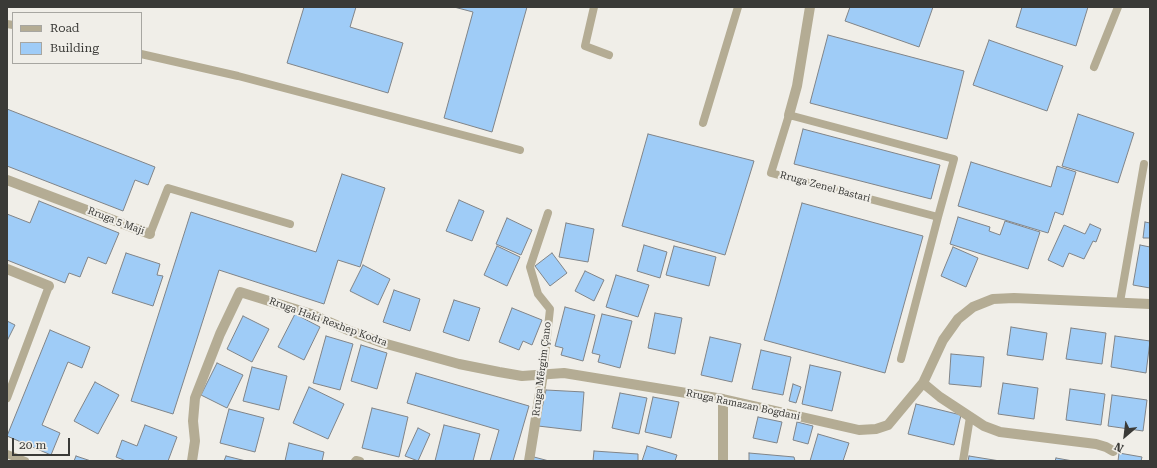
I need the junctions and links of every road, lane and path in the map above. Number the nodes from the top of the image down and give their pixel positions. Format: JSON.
{"nodes":[{"id":1,"x":594,"y":7,"type":"edge"},
{"id":2,"x":738,"y":7,"type":"edge"},
{"id":3,"x":810,"y":7,"type":"edge"},
{"id":4,"x":1118,"y":7,"type":"edge"},
{"id":5,"x":142,"y":54,"type":"edge"},
{"id":6,"x":609,"y":55,"type":"dead end"},
{"id":7,"x":1094,"y":67,"type":"dead end"},
{"id":8,"x":789,"y":115,"type":"junction"},
{"id":9,"x":703,"y":123,"type":"dead end"},
{"id":10,"x":520,"y":150,"type":"dead end"},
{"id":11,"x":1144,"y":164,"type":"dead end"},
{"id":12,"x":7,"y":180,"type":"edge"},
{"id":13,"x":548,"y":213,"type":"dead end"},
{"id":14,"x":938,"y":217,"type":"junction"},
{"id":15,"x":290,"y":224,"type":"dead end"},
{"id":16,"x":150,"y":234,"type":"joint"},
{"id":17,"x":7,"y":269,"type":"edge"},
{"id":18,"x":49,"y":286,"type":"joint"},
{"id":19,"x":1120,"y":302,"type":"junction"},
{"id":20,"x":1150,"y":304,"type":"edge"},
{"id":21,"x":901,"y":359,"type":"dead end"},
{"id":22,"x":543,"y":374,"type":"junction"},
{"id":23,"x":923,"y":383,"type":"junction"},
{"id":24,"x":7,"y":398,"type":"edge"},
{"id":25,"x":723,"y":399,"type":"junction"},
{"id":26,"x":970,"y":417,"type":"junction"},
{"id":27,"x":1113,"y":451,"type":"dead end"},
{"id":28,"x":7,"y":454,"type":"edge"},
{"id":29,"x":25,"y":461,"type":"edge"},
{"id":30,"x":192,"y":461,"type":"edge"},
{"id":31,"x":355,"y":461,"type":"edge"},
{"id":32,"x":360,"y":461,"type":"edge"},
{"id":33,"x":529,"y":461,"type":"edge"},
{"id":34,"x":723,"y":461,"type":"edge"},
{"id":35,"x":963,"y":461,"type":"edge"}],
"edges":[{"from":1,"to":6,"type":"lane"},
{"from":2,"to":9,"type":"lane"},
{"from":3,"to":8,"type":"street","name":"Rruga Zenel Bastari"},
{"from":4,"to":7,"type":"lane"},
{"from":5,"to":10,"type":"lane"},
{"from":8,"to":14,"type":"lane"},
{"from":8,"to":14,"type":"lane","name":"Rruga Zenel Bastari"},
{"from":11,"to":19,"type":"lane"},
{"from":12,"to":16,"type":"street","name":"Rruga 5 Maji"},
{"from":13,"to":22,"type":"lane","name":"Rruga Mërgim Çano"},
{"from":14,"to":21,"type":"lane"},
{"from":15,"to":16,"type":"lane","name":"Rruga 5 Maji"},
{"from":17,"to":18,"type":"street"},
{"from":18,"to":24,"type":"lane"},
{"from":19,"to":20,"type":"street","name":"Rruga Ramazan Bogdani"},
{"from":19,"to":23,"type":"street","name":"Rruga Ramazan Bogdani"},
{"from":22,"to":25,"type":"street","name":"Rruga Ramazan Bogdani"},
{"from":22,"to":30,"type":"street","name":"Rruga Haki Rexhep Kodra"},
{"from":22,"to":33,"type":"street","name":"Rruga Mërgim Çano"},
{"from":23,"to":25,"type":"street","name":"Rruga Ramazan Bogdani"},
{"from":23,"to":26,"type":"street"},
{"from":25,"to":34,"type":"street"},
{"from":26,"to":27,"type":"street"},
{"from":26,"to":35,"type":"lane"},
{"from":28,"to":29,"type":"lane"},
{"from":31,"to":32,"type":"lane"}]}
